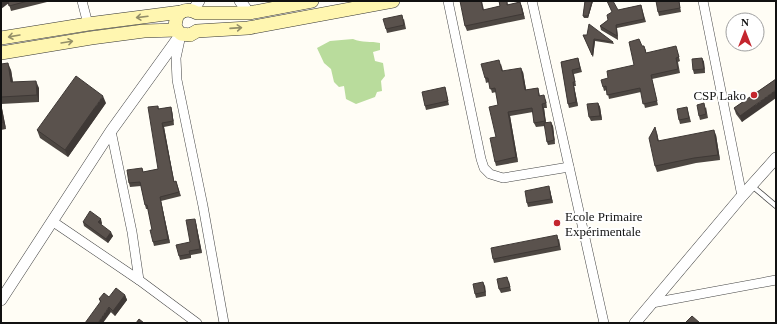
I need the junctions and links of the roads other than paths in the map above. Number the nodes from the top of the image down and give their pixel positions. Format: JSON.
{"nodes":[{"id":1,"x":82,"y":1,"type":"edge"},
{"id":2,"x":240,"y":1,"type":"edge"},
{"id":3,"x":312,"y":1,"type":"edge"},
{"id":4,"x":393,"y":1,"type":"edge"},
{"id":5,"x":448,"y":1,"type":"edge"},
{"id":6,"x":532,"y":1,"type":"edge"},
{"id":7,"x":703,"y":1,"type":"edge"},
{"id":8,"x":192,"y":9,"type":"edge"},
{"id":9,"x":249,"y":13,"type":"junction"},
{"id":10,"x":88,"y":24,"type":"junction"},
{"id":11,"x":198,"y":31,"type":"junction"},
{"id":12,"x":179,"y":32,"type":"junction"},
{"id":13,"x":1,"y":38,"type":"edge"},
{"id":14,"x":1,"y":53,"type":"edge"},
{"id":15,"x":111,"y":130,"type":"junction"},
{"id":16,"x":776,"y":158,"type":"edge"},
{"id":17,"x":569,"y":167,"type":"junction"},
{"id":18,"x":751,"y":185,"type":"junction"},
{"id":19,"x":742,"y":196,"type":"junction"},
{"id":20,"x":776,"y":206,"type":"edge"},
{"id":21,"x":52,"y":221,"type":"junction"},
{"id":22,"x":139,"y":280,"type":"junction"},
{"id":23,"x":776,"y":280,"type":"edge"},
{"id":24,"x":1,"y":300,"type":"edge"},
{"id":25,"x":652,"y":303,"type":"junction"},
{"id":26,"x":638,"y":322,"type":"edge"},
{"id":27,"x":197,"y":323,"type":"edge"},
{"id":28,"x":224,"y":323,"type":"edge"},
{"id":29,"x":604,"y":323,"type":"edge"}],
"edges":[{"from":1,"to":10,"type":"street"},
{"from":2,"to":9,"type":"street"},
{"from":3,"to":9,"type":"main road"},
{"from":11,"to":4,"type":"main road","one_way":true},
{"from":5,"to":17,"type":"street"},
{"from":6,"to":17,"type":"street"},
{"from":7,"to":19,"type":"street"},
{"from":8,"to":9,"type":"main road"},
{"from":8,"to":10,"type":"main road","one_way":true},
{"from":8,"to":11,"type":"main road"},
{"from":8,"to":12,"type":"main road"},
{"from":10,"to":13,"type":"main road","one_way":true},
{"from":11,"to":12,"type":"main road"},
{"from":14,"to":12,"type":"main road","one_way":true},
{"from":12,"to":15,"type":"street"},
{"from":12,"to":28,"type":"street"},
{"from":15,"to":21,"type":"street"},
{"from":15,"to":22,"type":"street"},
{"from":16,"to":18,"type":"street"},
{"from":17,"to":29,"type":"street"},
{"from":18,"to":19,"type":"street"},
{"from":18,"to":20,"type":"lane"},
{"from":19,"to":25,"type":"street"},
{"from":21,"to":22,"type":"street"},
{"from":21,"to":24,"type":"street"},
{"from":22,"to":27,"type":"street"},
{"from":23,"to":25,"type":"street"},
{"from":25,"to":26,"type":"street"}]}
